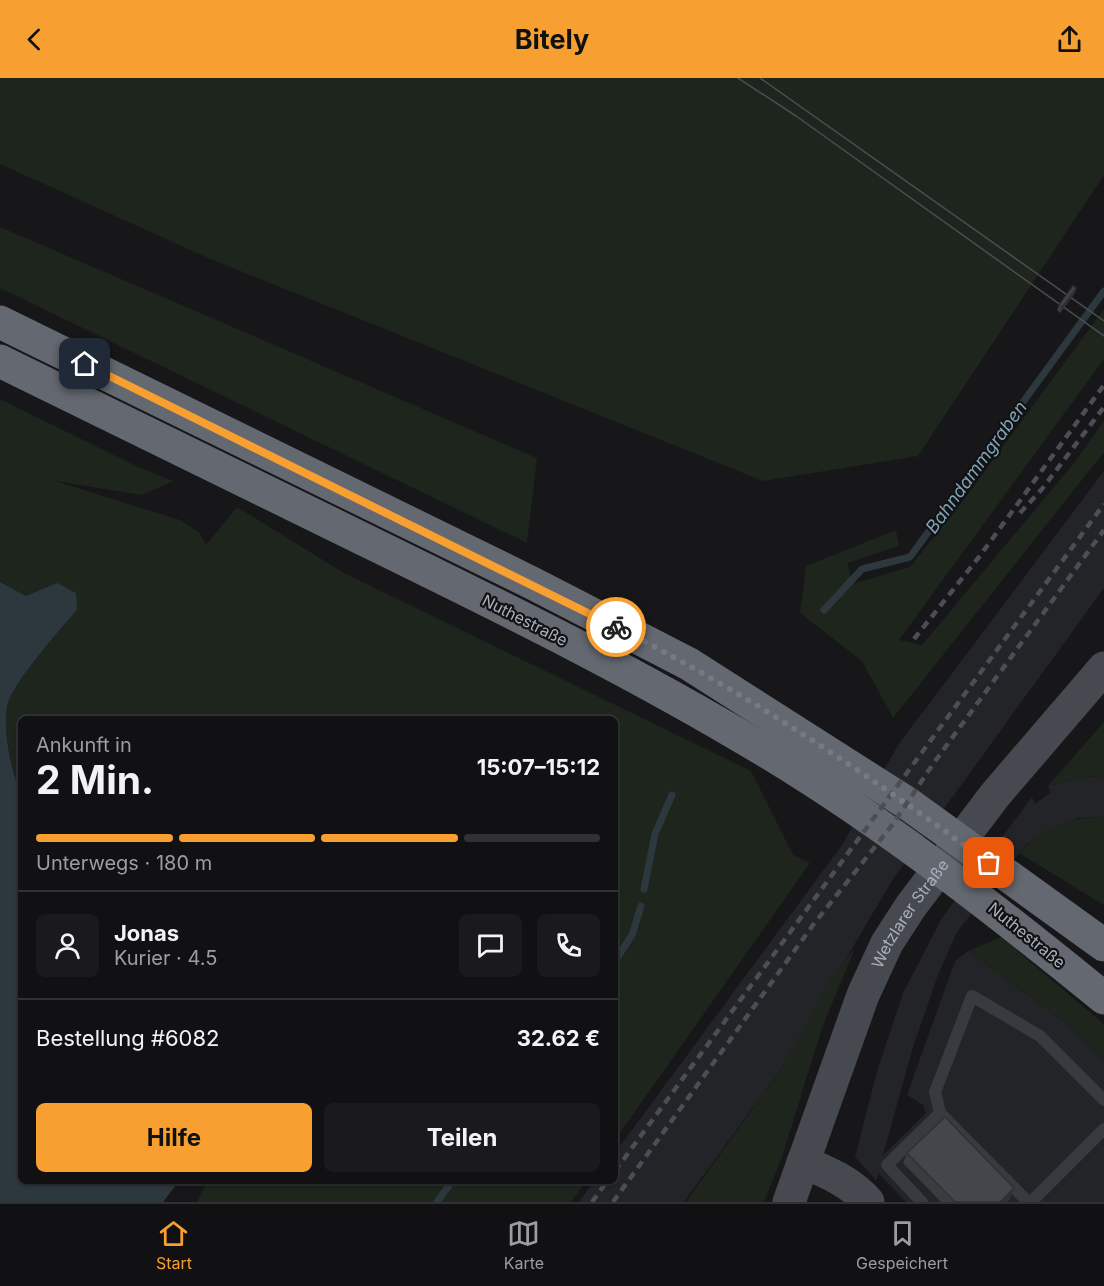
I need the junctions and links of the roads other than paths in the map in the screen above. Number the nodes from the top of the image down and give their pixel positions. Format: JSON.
{"nodes":[{"id":1,"x":0,"y":322,"type":"edge"},
{"id":2,"x":0,"y":361,"type":"edge"},
{"id":3,"x":1104,"y":668,"type":"edge"},
{"id":4,"x":1104,"y":945,"type":"edge"},
{"id":5,"x":1104,"y":998,"type":"edge"},
{"id":6,"x":1104,"y":1100,"type":"edge"},
{"id":7,"x":940,"y":1113,"type":"junction"},
{"id":8,"x":1104,"y":1130,"type":"edge"},
{"id":9,"x":803,"y":1162,"type":"junction"},
{"id":10,"x":789,"y":1202,"type":"edge"},
{"id":11,"x":868,"y":1202,"type":"edge"},
{"id":12,"x":922,"y":1202,"type":"edge"},
{"id":13,"x":1030,"y":1202,"type":"edge"}],
"edges":[{"from":1,"to":4,"type":"highway","name":"Nuthestraße"},
{"from":2,"to":5,"type":"highway","name":"Nuthestraße"},
{"from":3,"to":9,"type":"street","name":"Wetzlarer Straße"},
{"from":6,"to":7,"type":"lane"},
{"from":7,"to":12,"type":"lane"},
{"from":7,"to":13,"type":"lane"},
{"from":8,"to":13,"type":"lane"},
{"from":9,"to":10,"type":"street","name":"Wetzlarer Straße"},
{"from":9,"to":11,"type":"street"}]}
